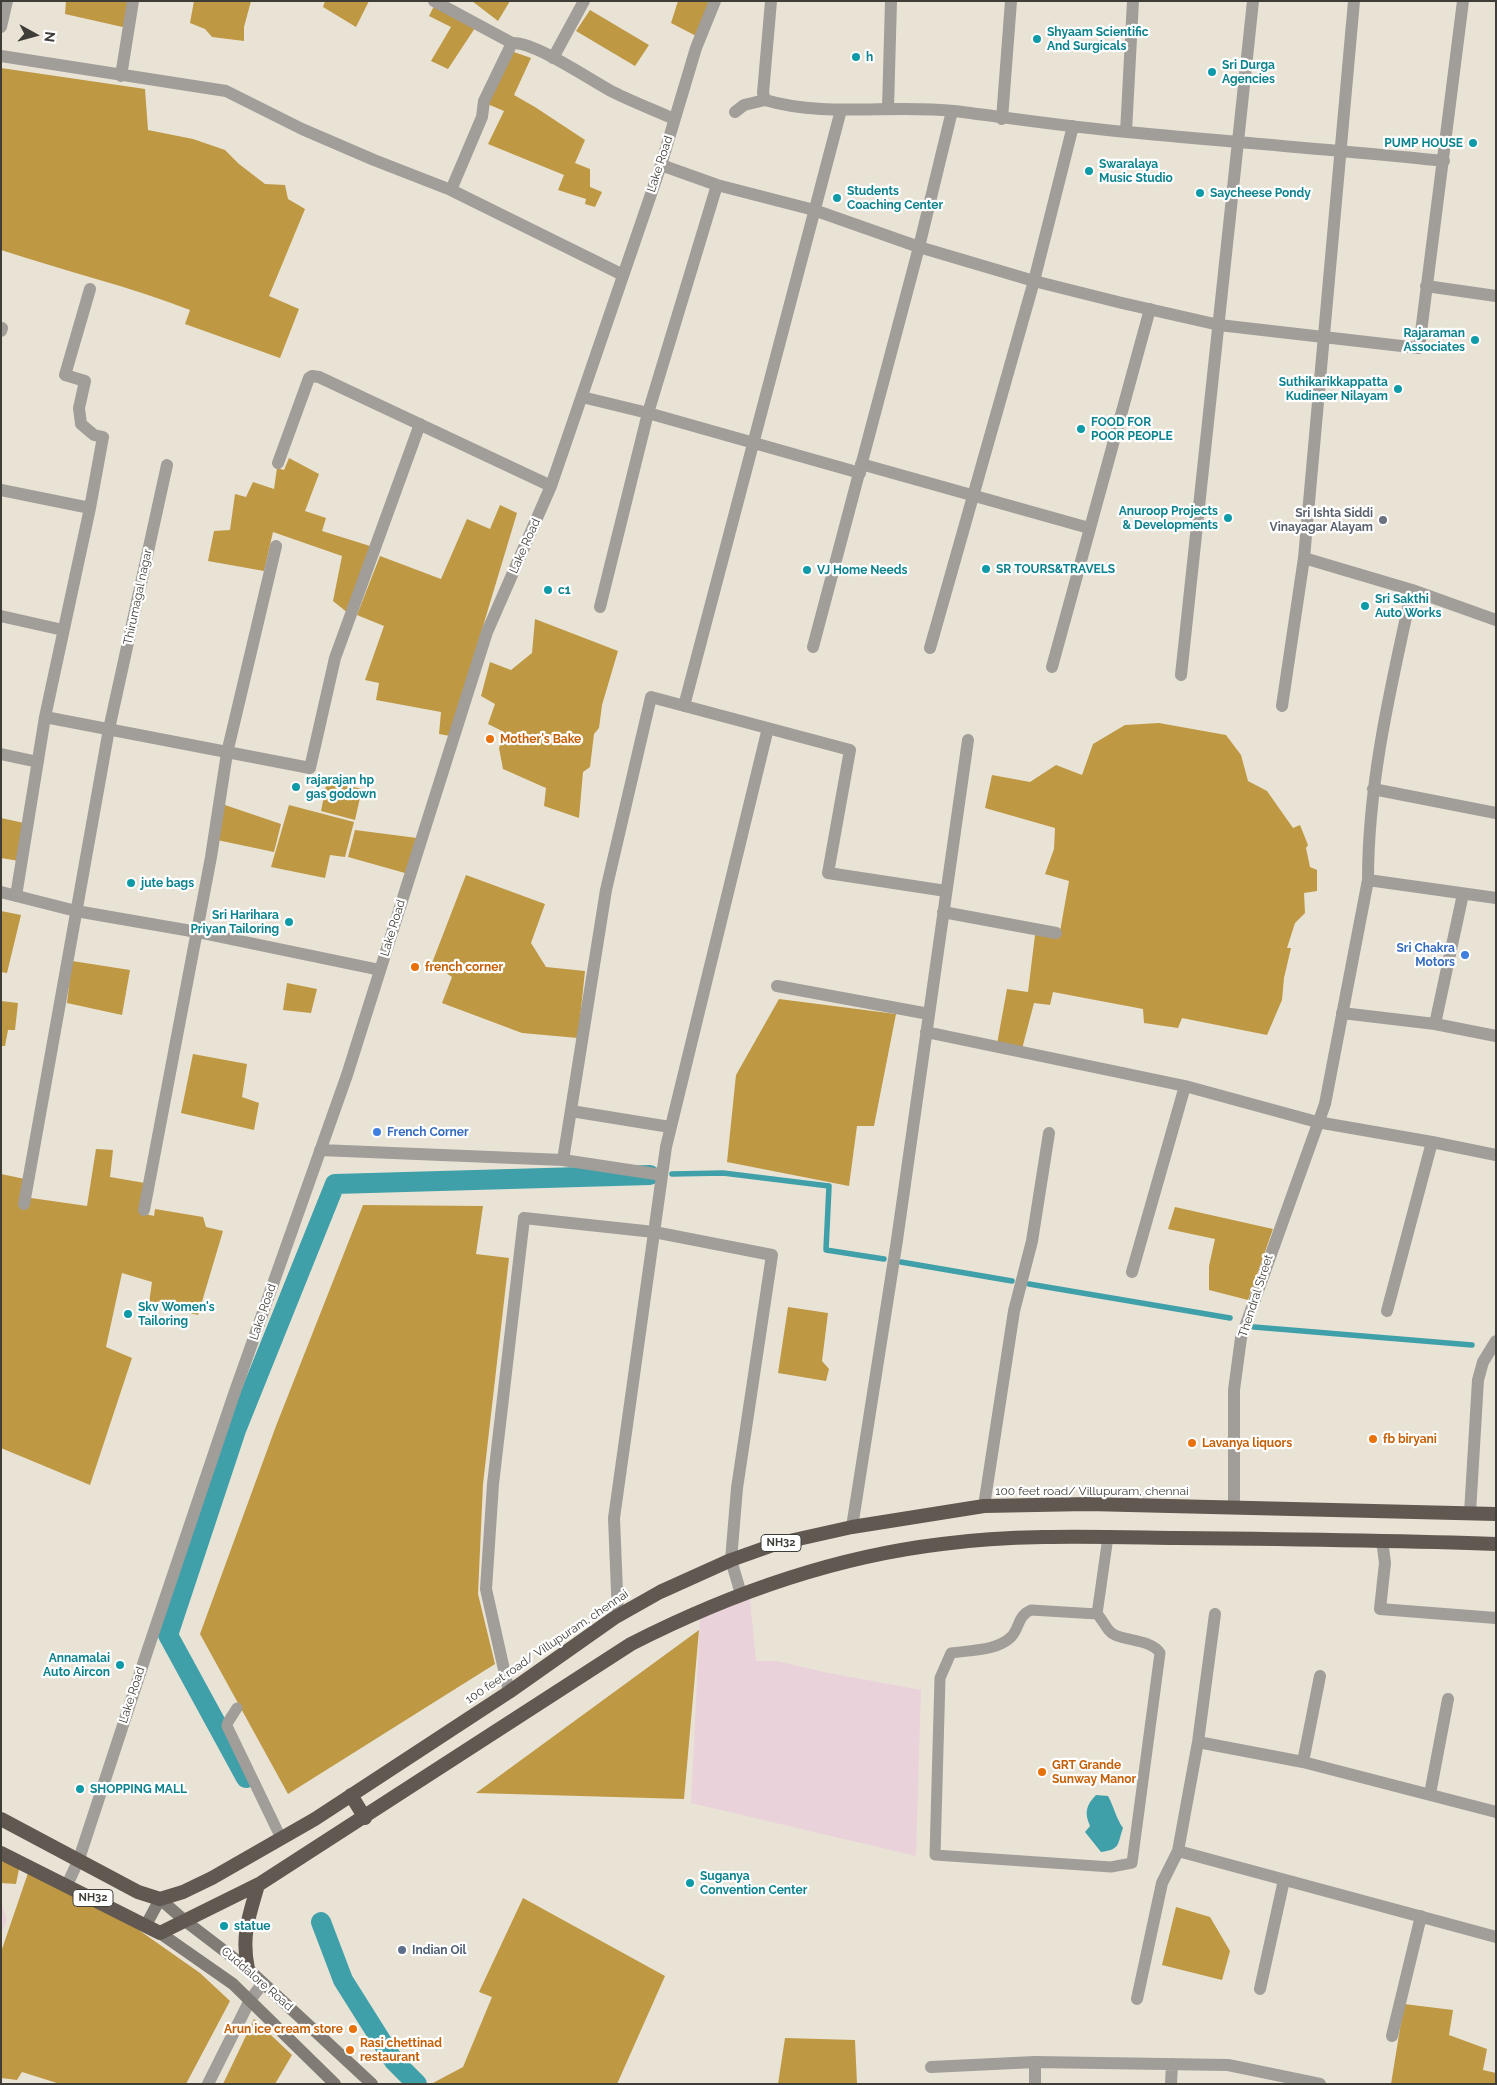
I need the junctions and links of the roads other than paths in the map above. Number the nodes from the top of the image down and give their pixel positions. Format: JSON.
{"nodes":[{"id":1,"x":7,"y":1,"type":"edge"},
{"id":2,"x":133,"y":1,"type":"edge"},
{"id":3,"x":434,"y":1,"type":"edge"},
{"id":4,"x":584,"y":1,"type":"edge"},
{"id":5,"x":715,"y":1,"type":"edge"},
{"id":6,"x":770,"y":1,"type":"edge"},
{"id":7,"x":891,"y":1,"type":"edge"},
{"id":8,"x":1011,"y":1,"type":"edge"},
{"id":9,"x":1133,"y":1,"type":"edge"},
{"id":10,"x":1252,"y":1,"type":"edge"},
{"id":11,"x":1354,"y":1,"type":"edge"},
{"id":12,"x":1463,"y":1,"type":"edge"},
{"id":13,"x":1,"y":27,"type":"edge"},
{"id":14,"x":512,"y":43,"type":"junction"},
{"id":15,"x":1,"y":56,"type":"edge"},
{"id":16,"x":553,"y":58,"type":"junction"},
{"id":17,"x":121,"y":76,"type":"junction"},
{"id":18,"x":765,"y":100,"type":"junction"},
{"id":19,"x":888,"y":108,"type":"junction"},
{"id":20,"x":842,"y":110,"type":"junction"},
{"id":21,"x":952,"y":111,"type":"junction"},
{"id":22,"x":735,"y":112,"type":"dead end"},
{"id":23,"x":1002,"y":118,"type":"junction"},
{"id":24,"x":674,"y":119,"type":"junction"},
{"id":25,"x":1073,"y":126,"type":"junction"},
{"id":26,"x":1126,"y":132,"type":"junction"},
{"id":27,"x":1238,"y":141,"type":"junction"},
{"id":28,"x":1339,"y":150,"type":"junction"},
{"id":29,"x":1444,"y":161,"type":"junction"},
{"id":30,"x":661,"y":165,"type":"junction"},
{"id":31,"x":717,"y":184,"type":"junction"},
{"id":32,"x":451,"y":190,"type":"junction"},
{"id":33,"x":814,"y":210,"type":"junction"},
{"id":34,"x":919,"y":248,"type":"junction"},
{"id":35,"x":623,"y":275,"type":"junction"},
{"id":36,"x":1034,"y":281,"type":"junction"},
{"id":37,"x":1426,"y":286,"type":"junction"},
{"id":38,"x":90,"y":289,"type":"dead end"},
{"id":39,"x":1496,"y":296,"type":"edge"},
{"id":40,"x":1150,"y":309,"type":"junction"},
{"id":41,"x":1219,"y":325,"type":"junction"},
{"id":42,"x":1323,"y":336,"type":"junction"},
{"id":43,"x":582,"y":398,"type":"junction"},
{"id":44,"x":648,"y":413,"type":"junction"},
{"id":45,"x":420,"y":424,"type":"junction"},
{"id":46,"x":754,"y":444,"type":"junction"},
{"id":47,"x":278,"y":463,"type":"dead end"},
{"id":48,"x":168,"y":464,"type":"dead end"},
{"id":49,"x":860,"y":469,"type":"junction"},
{"id":50,"x":551,"y":486,"type":"junction"},
{"id":51,"x":1,"y":490,"type":"edge"},
{"id":52,"x":974,"y":495,"type":"junction"},
{"id":53,"x":90,"y":508,"type":"junction"},
{"id":54,"x":1089,"y":528,"type":"junction"},
{"id":55,"x":276,"y":546,"type":"dead end"},
{"id":56,"x":1304,"y":558,"type":"junction"},
{"id":57,"x":1412,"y":590,"type":"junction"},
{"id":58,"x":600,"y":607,"type":"dead end"},
{"id":59,"x":1,"y":616,"type":"edge"},
{"id":60,"x":1496,"y":620,"type":"edge"},
{"id":61,"x":64,"y":630,"type":"junction"},
{"id":62,"x":813,"y":647,"type":"dead end"},
{"id":63,"x":930,"y":648,"type":"dead end"},
{"id":64,"x":1052,"y":667,"type":"dead end"},
{"id":65,"x":1181,"y":675,"type":"dead end"},
{"id":66,"x":684,"y":706,"type":"junction"},
{"id":67,"x":1282,"y":706,"type":"dead end"},
{"id":68,"x":45,"y":717,"type":"junction"},
{"id":69,"x":768,"y":728,"type":"junction"},
{"id":70,"x":109,"y":729,"type":"junction"},
{"id":71,"x":968,"y":740,"type":"dead end"},
{"id":72,"x":227,"y":753,"type":"junction"},
{"id":73,"x":1,"y":754,"type":"edge"},
{"id":74,"x":38,"y":762,"type":"junction"},
{"id":75,"x":1373,"y":789,"type":"junction"},
{"id":76,"x":1496,"y":813,"type":"edge"},
{"id":77,"x":1368,"y":880,"type":"junction"},
{"id":78,"x":946,"y":891,"type":"junction"},
{"id":79,"x":1,"y":892,"type":"edge"},
{"id":80,"x":1462,"y":894,"type":"junction"},
{"id":81,"x":16,"y":896,"type":"junction"},
{"id":82,"x":1496,"y":898,"type":"edge"},
{"id":83,"x":76,"y":911,"type":"junction"},
{"id":84,"x":943,"y":912,"type":"junction"},
{"id":85,"x":197,"y":932,"type":"junction"},
{"id":86,"x":1056,"y":933,"type":"dead end"},
{"id":87,"x":380,"y":970,"type":"junction"},
{"id":88,"x":777,"y":986,"type":"dead end"},
{"id":89,"x":1342,"y":1013,"type":"junction"},
{"id":90,"x":929,"y":1014,"type":"junction"},
{"id":91,"x":1435,"y":1024,"type":"junction"},
{"id":92,"x":926,"y":1032,"type":"junction"},
{"id":93,"x":1496,"y":1036,"type":"edge"},
{"id":94,"x":1186,"y":1086,"type":"junction"},
{"id":95,"x":571,"y":1111,"type":"junction"},
{"id":96,"x":1317,"y":1122,"type":"junction"},
{"id":97,"x":670,"y":1127,"type":"junction"},
{"id":98,"x":1049,"y":1133,"type":"dead end"},
{"id":99,"x":1432,"y":1142,"type":"junction"},
{"id":100,"x":320,"y":1150,"type":"junction"},
{"id":101,"x":1496,"y":1155,"type":"edge"},
{"id":102,"x":563,"y":1160,"type":"junction"},
{"id":103,"x":662,"y":1175,"type":"junction"},
{"id":104,"x":24,"y":1204,"type":"dead end"},
{"id":105,"x":144,"y":1210,"type":"dead end"},
{"id":106,"x":654,"y":1232,"type":"junction"},
{"id":107,"x":1132,"y":1272,"type":"dead end"},
{"id":108,"x":1386,"y":1311,"type":"dead end"},
{"id":109,"x":1496,"y":1341,"type":"edge"},
{"id":110,"x":984,"y":1506,"type":"junction"},
{"id":111,"x":1234,"y":1507,"type":"junction"},
{"id":112,"x":1470,"y":1513,"type":"junction"},
{"id":113,"x":1496,"y":1514,"type":"edge"},
{"id":114,"x":852,"y":1527,"type":"junction"},
{"id":115,"x":1108,"y":1537,"type":"junction"},
{"id":116,"x":1382,"y":1540,"type":"junction"},
{"id":117,"x":1496,"y":1544,"type":"edge"},
{"id":118,"x":731,"y":1560,"type":"junction"},
{"id":119,"x":741,"y":1594,"type":"junction"},
{"id":120,"x":1097,"y":1614,"type":"junction"},
{"id":121,"x":1215,"y":1614,"type":"dead end"},
{"id":122,"x":618,"y":1616,"type":"junction"},
{"id":123,"x":1496,"y":1618,"type":"edge"},
{"id":124,"x":1320,"y":1676,"type":"dead end"},
{"id":125,"x":509,"y":1692,"type":"junction"},
{"id":126,"x":1448,"y":1699,"type":"dead end"},
{"id":127,"x":237,"y":1708,"type":"dead end"},
{"id":128,"x":1198,"y":1742,"type":"junction"},
{"id":129,"x":1303,"y":1762,"type":"junction"},
{"id":130,"x":1430,"y":1794,"type":"junction"},
{"id":131,"x":351,"y":1796,"type":"junction"},
{"id":132,"x":1496,"y":1812,"type":"edge"},
{"id":133,"x":364,"y":1818,"type":"junction"},
{"id":134,"x":1,"y":1820,"type":"edge"},
{"id":135,"x":282,"y":1838,"type":"junction"},
{"id":136,"x":1178,"y":1852,"type":"junction"},
{"id":137,"x":1,"y":1853,"type":"edge"},
{"id":138,"x":79,"y":1859,"type":"junction"},
{"id":139,"x":1284,"y":1880,"type":"junction"},
{"id":140,"x":67,"y":1885,"type":"junction"},
{"id":141,"x":258,"y":1885,"type":"junction"},
{"id":142,"x":160,"y":1899,"type":"junction"},
{"id":143,"x":1421,"y":1916,"type":"junction"},
{"id":144,"x":184,"y":1920,"type":"junction"},
{"id":145,"x":146,"y":1924,"type":"junction"},
{"id":146,"x":160,"y":1933,"type":"junction"},
{"id":147,"x":1496,"y":1937,"type":"edge"},
{"id":148,"x":248,"y":1969,"type":"junction"},
{"id":149,"x":264,"y":1983,"type":"junction"},
{"id":150,"x":1260,"y":1989,"type":"dead end"},
{"id":151,"x":1137,"y":1999,"type":"dead end"},
{"id":152,"x":250,"y":2000,"type":"junction"},
{"id":153,"x":1392,"y":2036,"type":"dead end"},
{"id":154,"x":1034,"y":2062,"type":"junction"},
{"id":155,"x":1172,"y":2064,"type":"junction"},
{"id":156,"x":932,"y":2066,"type":"dead end"},
{"id":157,"x":208,"y":2084,"type":"edge"},
{"id":158,"x":335,"y":2084,"type":"edge"},
{"id":159,"x":372,"y":2084,"type":"edge"},
{"id":160,"x":1035,"y":2084,"type":"edge"},
{"id":161,"x":1172,"y":2084,"type":"edge"},
{"id":162,"x":1320,"y":2084,"type":"edge"}],
"edges":[{"from":1,"to":13,"type":"street"},
{"from":2,"to":17,"type":"street"},
{"from":3,"to":14,"type":"street"},
{"from":4,"to":16,"type":"street"},
{"from":5,"to":24,"type":"street","name":"Lake Road"},
{"from":6,"to":18,"type":"street"},
{"from":7,"to":19,"type":"street"},
{"from":8,"to":23,"type":"street"},
{"from":9,"to":26,"type":"street"},
{"from":10,"to":27,"type":"street"},
{"from":11,"to":28,"type":"street"},
{"from":12,"to":29,"type":"street"},
{"from":14,"to":16,"type":"street"},
{"from":14,"to":32,"type":"street"},
{"from":15,"to":17,"type":"street"},
{"from":16,"to":24,"type":"street"},
{"from":17,"to":32,"type":"street"},
{"from":18,"to":20,"type":"street"},
{"from":18,"to":22,"type":"street"},
{"from":19,"to":20,"type":"street"},
{"from":19,"to":21,"type":"street"},
{"from":20,"to":33,"type":"street"},
{"from":21,"to":23,"type":"street"},
{"from":21,"to":34,"type":"street"},
{"from":23,"to":25,"type":"street"},
{"from":24,"to":30,"type":"street","name":"Lake Road"},
{"from":25,"to":26,"type":"street"},
{"from":25,"to":36,"type":"street"},
{"from":26,"to":27,"type":"street"},
{"from":27,"to":28,"type":"street"},
{"from":27,"to":41,"type":"street"},
{"from":28,"to":29,"type":"street"},
{"from":28,"to":42,"type":"street"},
{"from":29,"to":37,"type":"street"},
{"from":30,"to":31,"type":"street"},
{"from":30,"to":35,"type":"street","name":"Lake Road"},
{"from":31,"to":33,"type":"street"},
{"from":31,"to":44,"type":"street"},
{"from":32,"to":35,"type":"street"},
{"from":33,"to":34,"type":"street"},
{"from":33,"to":46,"type":"street"},
{"from":34,"to":36,"type":"street"},
{"from":34,"to":49,"type":"street"},
{"from":35,"to":43,"type":"street","name":"Lake Road"},
{"from":36,"to":40,"type":"street"},
{"from":36,"to":52,"type":"street"},
{"from":37,"to":39,"type":"street"},
{"from":37,"to":42,"type":"street"},
{"from":38,"to":53,"type":"street"},
{"from":40,"to":41,"type":"street"},
{"from":40,"to":54,"type":"street"},
{"from":41,"to":42,"type":"street"},
{"from":41,"to":65,"type":"street"},
{"from":42,"to":56,"type":"street"},
{"from":43,"to":44,"type":"street"},
{"from":43,"to":50,"type":"street","name":"Lake Road"},
{"from":44,"to":46,"type":"street"},
{"from":44,"to":58,"type":"street"},
{"from":45,"to":47,"type":"street"},
{"from":45,"to":50,"type":"street"},
{"from":45,"to":72,"type":"street"},
{"from":46,"to":49,"type":"street"},
{"from":46,"to":66,"type":"street"},
{"from":48,"to":70,"type":"street","name":"Thirumagal nagar"},
{"from":49,"to":52,"type":"street"},
{"from":49,"to":62,"type":"street"},
{"from":50,"to":87,"type":"street","name":"Lake Road"},
{"from":51,"to":53,"type":"street"},
{"from":52,"to":54,"type":"street"},
{"from":52,"to":63,"type":"street"},
{"from":53,"to":61,"type":"street"},
{"from":54,"to":64,"type":"street"},
{"from":55,"to":72,"type":"street"},
{"from":56,"to":57,"type":"street"},
{"from":56,"to":67,"type":"street"},
{"from":57,"to":60,"type":"street"},
{"from":57,"to":75,"type":"street","name":"Thendral Street"},
{"from":59,"to":61,"type":"street"},
{"from":61,"to":68,"type":"street"},
{"from":66,"to":69,"type":"street"},
{"from":66,"to":95,"type":"street"},
{"from":68,"to":70,"type":"street"},
{"from":68,"to":74,"type":"street"},
{"from":69,"to":78,"type":"street"},
{"from":69,"to":97,"type":"street"},
{"from":70,"to":72,"type":"street"},
{"from":70,"to":83,"type":"street","name":"Thirumagal nagar"},
{"from":71,"to":78,"type":"street"},
{"from":72,"to":85,"type":"street"},
{"from":73,"to":74,"type":"street"},
{"from":74,"to":81,"type":"street"},
{"from":75,"to":76,"type":"street"},
{"from":75,"to":77,"type":"street","name":"Thendral Street"},
{"from":77,"to":80,"type":"street"},
{"from":77,"to":89,"type":"street","name":"Thendral Street"},
{"from":78,"to":84,"type":"street"},
{"from":79,"to":81,"type":"street"},
{"from":80,"to":82,"type":"street"},
{"from":80,"to":91,"type":"street"},
{"from":81,"to":83,"type":"street"},
{"from":83,"to":85,"type":"street"},
{"from":83,"to":104,"type":"street","name":"Thirumagal nagar"},
{"from":84,"to":86,"type":"street"},
{"from":84,"to":90,"type":"street"},
{"from":85,"to":87,"type":"street"},
{"from":85,"to":105,"type":"street"},
{"from":87,"to":100,"type":"street","name":"Lake Road"},
{"from":88,"to":90,"type":"street"},
{"from":89,"to":91,"type":"street"},
{"from":89,"to":96,"type":"street","name":"Thendral Street"},
{"from":90,"to":92,"type":"street"},
{"from":91,"to":93,"type":"street"},
{"from":92,"to":94,"type":"street"},
{"from":92,"to":114,"type":"street"},
{"from":94,"to":96,"type":"street"},
{"from":94,"to":107,"type":"street"},
{"from":95,"to":97,"type":"street"},
{"from":95,"to":102,"type":"street"},
{"from":96,"to":99,"type":"street"},
{"from":96,"to":111,"type":"street","name":"Thendral Street"},
{"from":97,"to":103,"type":"street"},
{"from":98,"to":110,"type":"street"},
{"from":99,"to":101,"type":"street"},
{"from":99,"to":108,"type":"street"},
{"from":100,"to":102,"type":"street"},
{"from":100,"to":138,"type":"street","name":"Lake Road"},
{"from":102,"to":103,"type":"street"},
{"from":103,"to":106,"type":"street"},
{"from":106,"to":118,"type":"street"},
{"from":106,"to":122,"type":"street"},
{"from":106,"to":125,"type":"street"},
{"from":109,"to":112,"type":"street"},
{"from":110,"to":111,"type":"highway","name":"100 feet road/ Villupuram, chennai","number":"NH32"},
{"from":110,"to":114,"type":"highway","name":"100 feet road/ Villupuram, chennai","number":"NH32"},
{"from":111,"to":112,"type":"highway","name":"100 feet road/ Villupuram, chennai","number":"NH32"},
{"from":112,"to":113,"type":"highway","name":"100 feet road/ Villupuram, chennai","number":"NH32"},
{"from":114,"to":118,"type":"highway","name":"100 feet road/ Villupuram, chennai","number":"NH32"},
{"from":115,"to":116,"type":"highway"},
{"from":115,"to":119,"type":"highway"},
{"from":115,"to":120,"type":"lane"},
{"from":116,"to":117,"type":"highway"},
{"from":116,"to":123,"type":"street"},
{"from":118,"to":119,"type":"street"},
{"from":118,"to":122,"type":"highway","name":"100 feet road/ Villupuram, chennai","number":"NH32"},
{"from":119,"to":133,"type":"highway"},
{"from":120,"to":120,"type":"lane"},
{"from":121,"to":128,"type":"street"},
{"from":122,"to":125,"type":"highway","name":"100 feet road/ Villupuram, chennai","number":"NH32"},
{"from":124,"to":129,"type":"street"},
{"from":125,"to":131,"type":"highway","name":"100 feet road/ Villupuram, chennai","number":"NH32"},
{"from":126,"to":130,"type":"street"},
{"from":127,"to":135,"type":"lane"},
{"from":128,"to":129,"type":"street"},
{"from":128,"to":136,"type":"street"},
{"from":129,"to":130,"type":"street"},
{"from":130,"to":132,"type":"street"},
{"from":131,"to":133,"type":"highway"},
{"from":131,"to":135,"type":"highway","name":"100 feet road/ Villupuram, chennai","number":"NH32"},
{"from":133,"to":141,"type":"highway"},
{"from":134,"to":138,"type":"highway","number":"NH32"},
{"from":135,"to":142,"type":"highway","name":"100 feet road/ Villupuram, chennai","number":"NH32"},
{"from":136,"to":139,"type":"street"},
{"from":136,"to":151,"type":"street"},
{"from":137,"to":140,"type":"highway","number":"NH32"},
{"from":138,"to":140,"type":"street","name":"Lake Road"},
{"from":138,"to":142,"type":"highway","number":"NH32"},
{"from":139,"to":143,"type":"street"},
{"from":139,"to":150,"type":"street"},
{"from":140,"to":145,"type":"highway","number":"NH32"},
{"from":141,"to":144,"type":"highway"},
{"from":141,"to":148,"type":"highway"},
{"from":142,"to":144,"type":"main road","name":"Cuddalore Road"},
{"from":142,"to":145,"type":"main road"},
{"from":143,"to":147,"type":"street"},
{"from":143,"to":153,"type":"street"},
{"from":144,"to":146,"type":"highway"},
{"from":144,"to":148,"type":"main road","name":"Cuddalore Road"},
{"from":145,"to":146,"type":"highway","number":"NH32"},
{"from":146,"to":152,"type":"main road","name":"Cuddalore Road"},
{"from":148,"to":149,"type":"main road","name":"Cuddalore Road"},
{"from":149,"to":152,"type":"street"},
{"from":149,"to":159,"type":"main road","name":"Cuddalore Road"},
{"from":152,"to":157,"type":"street"},
{"from":152,"to":158,"type":"main road","name":"Cuddalore Road"},
{"from":154,"to":155,"type":"street"},
{"from":154,"to":156,"type":"street"},
{"from":154,"to":160,"type":"street"},
{"from":155,"to":161,"type":"street"},
{"from":155,"to":162,"type":"street"}]}
